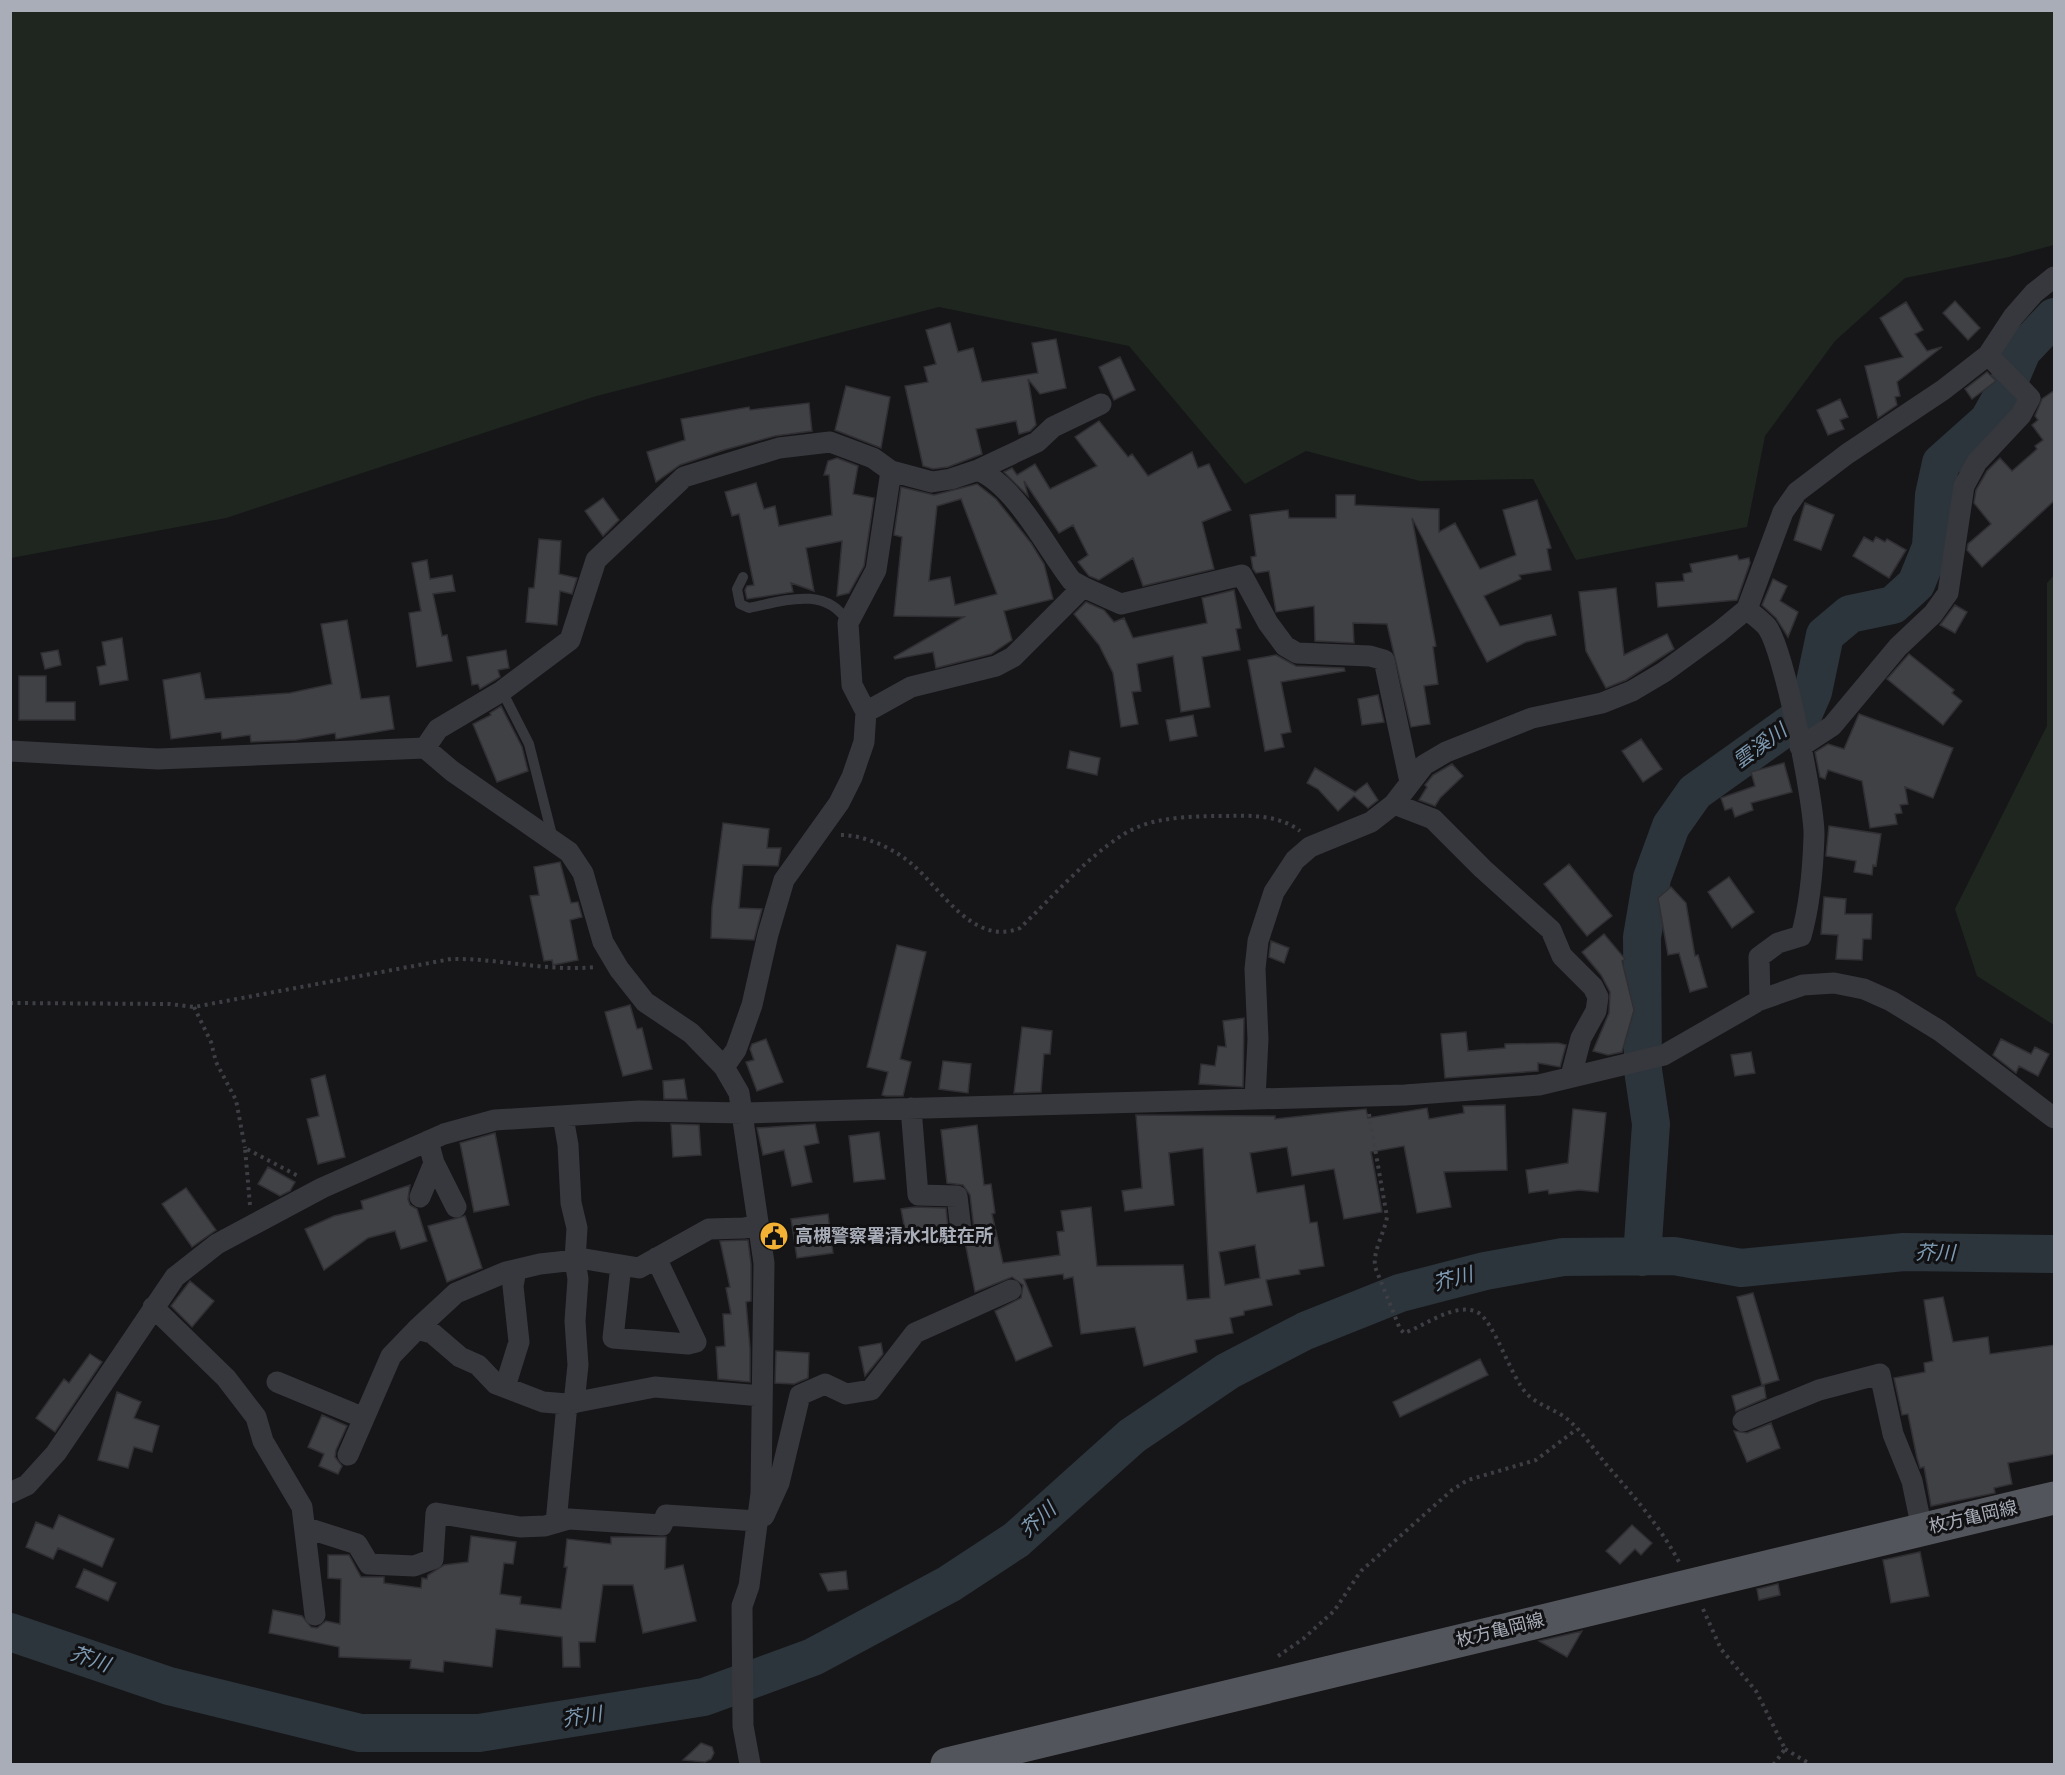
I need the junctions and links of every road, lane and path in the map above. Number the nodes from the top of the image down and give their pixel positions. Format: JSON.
{"nodes":[{"id":1,"x":2055,"y":277,"type":"edge"},
{"id":2,"x":1993,"y":360,"type":"junction"},
{"id":3,"x":1101,"y":404,"type":"dead end"},
{"id":4,"x":978,"y":470,"type":"junction"},
{"id":5,"x":891,"y":471,"type":"junction"},
{"id":6,"x":743,"y":577,"type":"dead end"},
{"id":7,"x":1083,"y":587,"type":"junction"},
{"id":8,"x":1747,"y":609,"type":"junction"},
{"id":9,"x":848,"y":623,"type":"junction"},
{"id":10,"x":502,"y":691,"type":"junction"},
{"id":11,"x":866,"y":712,"type":"junction"},
{"id":12,"x":1800,"y":743,"type":"junction"},
{"id":13,"x":425,"y":748,"type":"junction"},
{"id":14,"x":10,"y":751,"type":"edge"},
{"id":15,"x":1410,"y":782,"type":"junction"},
{"id":16,"x":1394,"y":804,"type":"junction"},
{"id":17,"x":813,"y":836,"type":"junction"},
{"id":18,"x":553,"y":839,"type":"junction"},
{"id":19,"x":1317,"y":844,"type":"junction"},
{"id":20,"x":616,"y":964,"type":"junction"},
{"id":21,"x":1760,"y":1000,"type":"junction"},
{"id":22,"x":10,"y":1003,"type":"edge"},
{"id":23,"x":194,"y":1007,"type":"junction"},
{"id":24,"x":724,"y":1067,"type":"junction"},
{"id":25,"x":1571,"y":1076,"type":"junction"},
{"id":26,"x":1366,"y":1095,"type":"junction"},
{"id":27,"x":1255,"y":1099,"type":"junction"},
{"id":28,"x":911,"y":1108,"type":"junction"},
{"id":29,"x":742,"y":1113,"type":"junction"},
{"id":30,"x":562,"y":1117,"type":"junction"},
{"id":31,"x":2055,"y":1118,"type":"edge"},
{"id":32,"x":428,"y":1140,"type":"junction"},
{"id":33,"x":246,"y":1148,"type":"junction"},
{"id":34,"x":434,"y":1163,"type":"junction"},
{"id":35,"x":322,"y":1188,"type":"junction"},
{"id":36,"x":420,"y":1197,"type":"dead end"},
{"id":37,"x":456,"y":1207,"type":"dead end"},
{"id":38,"x":759,"y":1225,"type":"junction"},
{"id":39,"x":252,"y":1227,"type":"junction"},
{"id":40,"x":961,"y":1230,"type":"dead end"},
{"id":41,"x":656,"y":1258,"type":"junction"},
{"id":42,"x":575,"y":1260,"type":"junction"},
{"id":43,"x":621,"y":1265,"type":"junction"},
{"id":44,"x":516,"y":1270,"type":"junction"},
{"id":45,"x":1011,"y":1290,"type":"dead end"},
{"id":46,"x":153,"y":1307,"type":"junction"},
{"id":47,"x":417,"y":1329,"type":"junction"},
{"id":48,"x":277,"y":1382,"type":"dead end"},
{"id":49,"x":505,"y":1387,"type":"junction"},
{"id":50,"x":762,"y":1396,"type":"junction"},
{"id":51,"x":571,"y":1404,"type":"junction"},
{"id":52,"x":364,"y":1418,"type":"junction"},
{"id":53,"x":1743,"y":1421,"type":"dead end"},
{"id":54,"x":1577,"y":1429,"type":"junction"},
{"id":55,"x":348,"y":1455,"type":"dead end"},
{"id":56,"x":10,"y":1492,"type":"edge"},
{"id":57,"x":2055,"y":1498,"type":"edge"},
{"id":58,"x":556,"y":1523,"type":"junction"},
{"id":59,"x":756,"y":1526,"type":"junction"},
{"id":60,"x":307,"y":1528,"type":"junction"},
{"id":61,"x":1922,"y":1529,"type":"junction"},
{"id":62,"x":1691,"y":1584,"type":"junction"},
{"id":63,"x":315,"y":1615,"type":"dead end"},
{"id":64,"x":1275,"y":1657,"type":"dead end"},
{"id":65,"x":1785,"y":1749,"type":"junction"},
{"id":66,"x":750,"y":1764,"type":"edge"},
{"id":67,"x":947,"y":1764,"type":"edge"},
{"id":68,"x":1774,"y":1764,"type":"edge"},
{"id":69,"x":1810,"y":1764,"type":"edge"}],
"edges":[{"from":1,"to":2,"type":"street"},
{"from":2,"to":8,"type":"street"},
{"from":2,"to":12,"type":"street"},
{"from":3,"to":4,"type":"street"},
{"from":4,"to":5,"type":"street"},
{"from":4,"to":7,"type":"street"},
{"from":5,"to":9,"type":"street"},
{"from":5,"to":10,"type":"street"},
{"from":6,"to":9,"type":"lane"},
{"from":7,"to":11,"type":"street"},
{"from":7,"to":15,"type":"street"},
{"from":8,"to":12,"type":"street"},
{"from":8,"to":15,"type":"street"},
{"from":9,"to":11,"type":"street"},
{"from":10,"to":13,"type":"street"},
{"from":10,"to":18,"type":"lane"},
{"from":11,"to":17,"type":"street"},
{"from":12,"to":21,"type":"street"},
{"from":13,"to":14,"type":"street"},
{"from":13,"to":18,"type":"street"},
{"from":15,"to":16,"type":"street"},
{"from":16,"to":19,"type":"street"},
{"from":16,"to":25,"type":"street"},
{"from":17,"to":19,"type":"path"},
{"from":17,"to":24,"type":"street"},
{"from":18,"to":20,"type":"street"},
{"from":19,"to":27,"type":"street"},
{"from":20,"to":23,"type":"path"},
{"from":20,"to":24,"type":"street"},
{"from":21,"to":25,"type":"street"},
{"from":21,"to":31,"type":"street"},
{"from":22,"to":23,"type":"path"},
{"from":23,"to":33,"type":"path"},
{"from":24,"to":29,"type":"street"},
{"from":25,"to":26,"type":"street"},
{"from":26,"to":27,"type":"street"},
{"from":26,"to":54,"type":"path"},
{"from":27,"to":28,"type":"street"},
{"from":28,"to":29,"type":"street"},
{"from":28,"to":40,"type":"street"},
{"from":29,"to":30,"type":"street"},
{"from":29,"to":38,"type":"street"},
{"from":30,"to":32,"type":"street"},
{"from":30,"to":42,"type":"street"},
{"from":32,"to":34,"type":"street"},
{"from":32,"to":35,"type":"street"},
{"from":33,"to":35,"type":"path"},
{"from":33,"to":39,"type":"path"},
{"from":34,"to":36,"type":"street"},
{"from":34,"to":37,"type":"street"},
{"from":35,"to":39,"type":"street"},
{"from":38,"to":41,"type":"street"},
{"from":38,"to":50,"type":"street"},
{"from":39,"to":46,"type":"street"},
{"from":41,"to":43,"type":"street"},
{"from":41,"to":43,"type":"street"},
{"from":42,"to":43,"type":"street"},
{"from":42,"to":44,"type":"street"},
{"from":42,"to":51,"type":"street"},
{"from":44,"to":47,"type":"street"},
{"from":44,"to":49,"type":"street"},
{"from":45,"to":59,"type":"street"},
{"from":46,"to":56,"type":"street"},
{"from":46,"to":60,"type":"street"},
{"from":47,"to":49,"type":"street"},
{"from":47,"to":52,"type":"street"},
{"from":48,"to":52,"type":"street"},
{"from":49,"to":51,"type":"street"},
{"from":50,"to":51,"type":"street"},
{"from":50,"to":59,"type":"street"},
{"from":51,"to":58,"type":"street"},
{"from":52,"to":55,"type":"street"},
{"from":53,"to":61,"type":"street"},
{"from":54,"to":62,"type":"path"},
{"from":54,"to":64,"type":"path"},
{"from":57,"to":61,"type":"main road","name":"枚方亀岡線"},
{"from":58,"to":59,"type":"street"},
{"from":58,"to":60,"type":"street"},
{"from":59,"to":66,"type":"street"},
{"from":60,"to":63,"type":"street"},
{"from":61,"to":62,"type":"main road","name":"枚方亀岡線"},
{"from":62,"to":65,"type":"path"},
{"from":62,"to":67,"type":"main road","name":"枚方亀岡線"},
{"from":65,"to":68,"type":"path"},
{"from":65,"to":69,"type":"path"}]}
